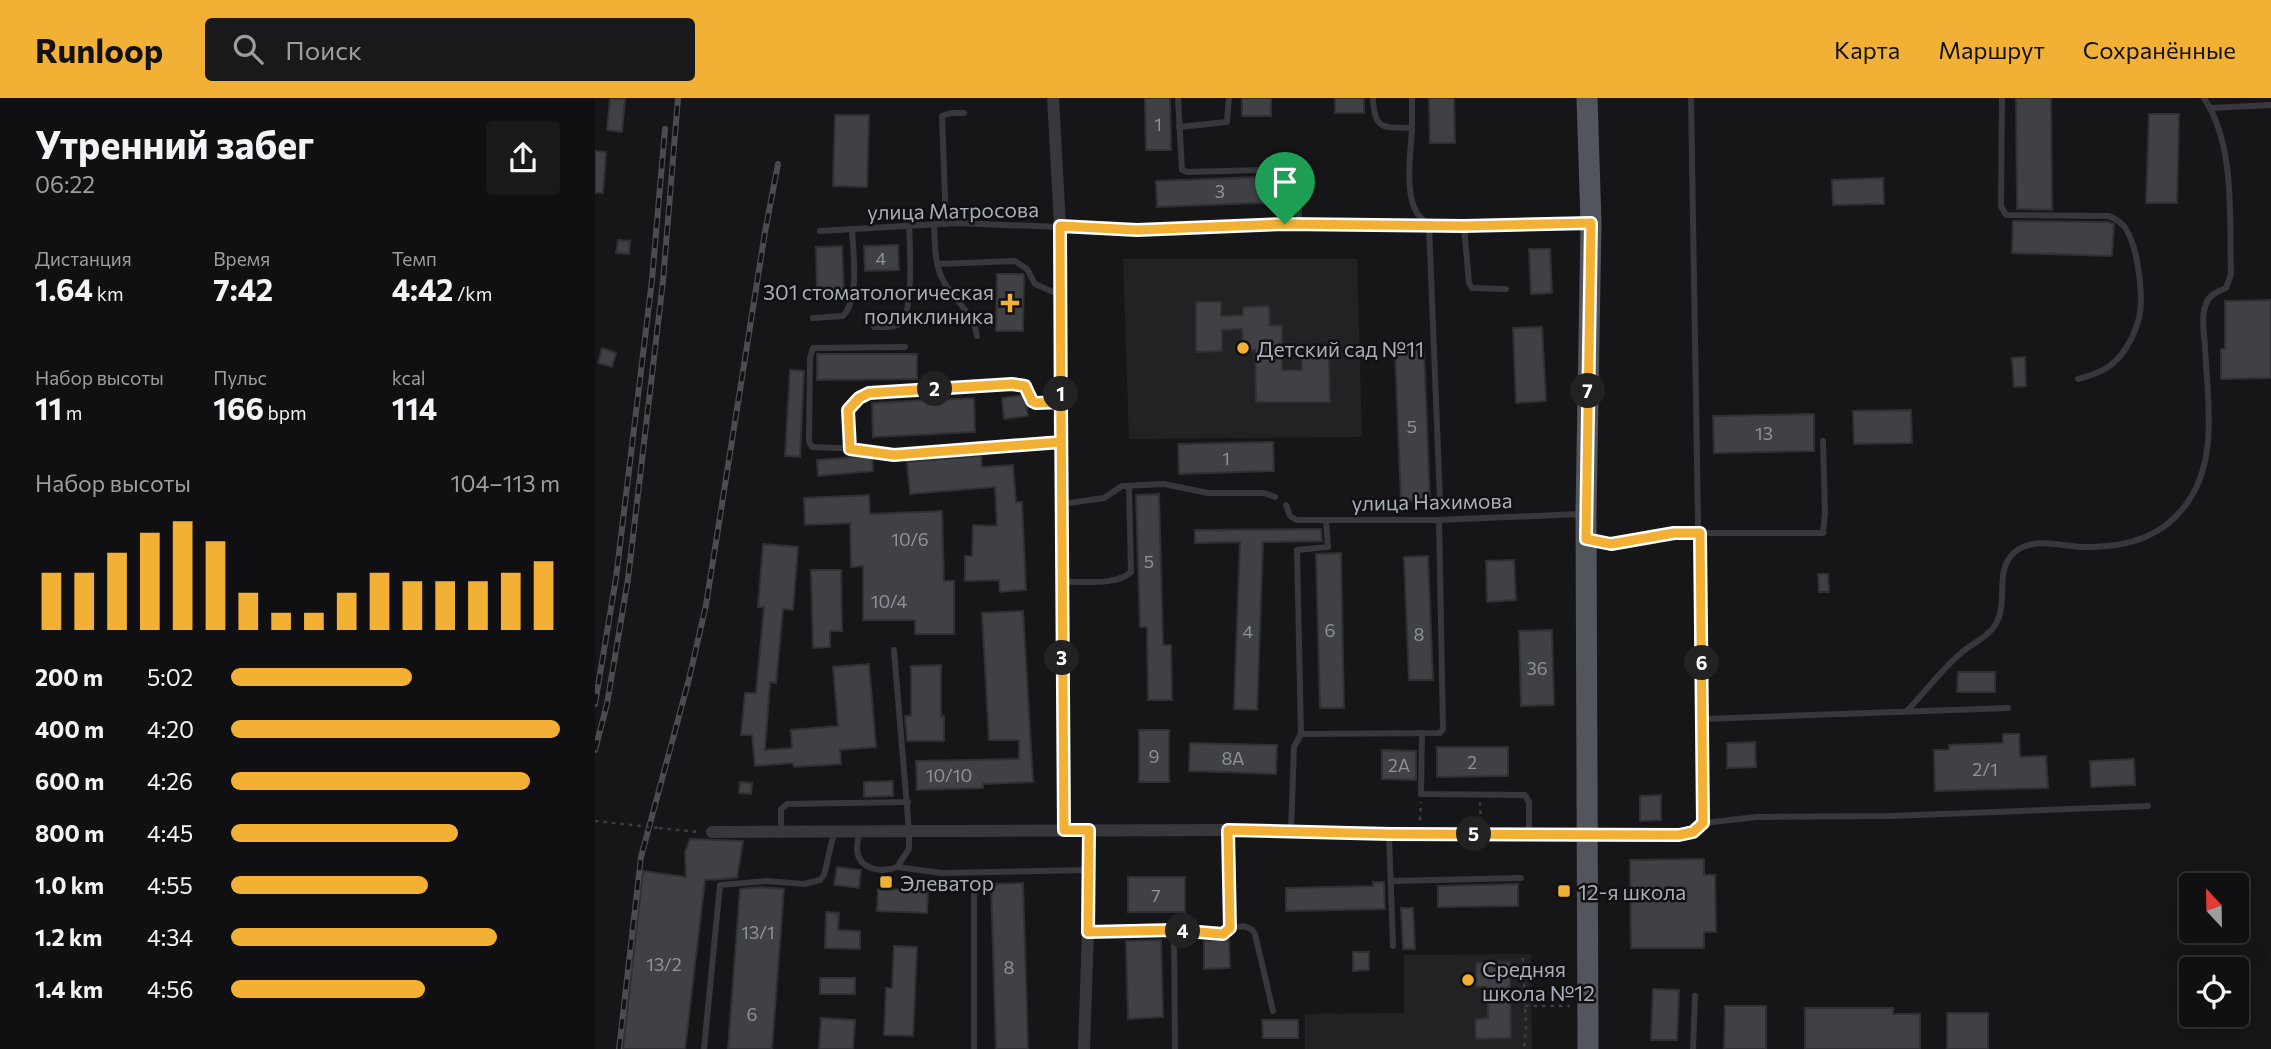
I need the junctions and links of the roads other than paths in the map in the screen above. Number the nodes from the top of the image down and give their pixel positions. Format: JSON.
{"nodes":[{"id":1,"x":1053,"y":98,"type":"edge"},
{"id":2,"x":1178,"y":98,"type":"edge"},
{"id":3,"x":1229,"y":98,"type":"edge"},
{"id":4,"x":1373,"y":98,"type":"edge"},
{"id":5,"x":1412,"y":98,"type":"edge"},
{"id":6,"x":1587,"y":98,"type":"edge"},
{"id":7,"x":1691,"y":98,"type":"edge"},
{"id":8,"x":2002,"y":98,"type":"edge"},
{"id":9,"x":2204,"y":98,"type":"edge"},
{"id":10,"x":2271,"y":105,"type":"edge"},
{"id":11,"x":2210,"y":108,"type":"junction"},
{"id":12,"x":964,"y":113,"type":"dead end"},
{"id":13,"x":1179,"y":127,"type":"junction"},
{"id":14,"x":1412,"y":128,"type":"junction"},
{"id":15,"x":1591,"y":223,"type":"junction"},
{"id":16,"x":934,"y":224,"type":"junction"},
{"id":17,"x":946,"y":224,"type":"junction"},
{"id":18,"x":1299,"y":225,"type":"junction"},
{"id":19,"x":1429,"y":225,"type":"junction"},
{"id":20,"x":909,"y":226,"type":"junction"},
{"id":21,"x":1060,"y":226,"type":"junction"},
{"id":22,"x":1464,"y":226,"type":"junction"},
{"id":23,"x":852,"y":229,"type":"junction"},
{"id":24,"x":820,"y":230,"type":"dead end"},
{"id":25,"x":937,"y":264,"type":"junction"},
{"id":26,"x":1506,"y":289,"type":"dead end"},
{"id":27,"x":1060,"y":295,"type":"junction"},
{"id":28,"x":813,"y":318,"type":"dead end"},
{"id":29,"x":874,"y":327,"type":"dead end"},
{"id":30,"x":977,"y":337,"type":"dead end"},
{"id":31,"x":905,"y":347,"type":"dead end"},
{"id":32,"x":2078,"y":379,"type":"dead end"},
{"id":33,"x":1061,"y":402,"type":"junction"},
{"id":34,"x":1823,"y":441,"type":"dead end"},
{"id":35,"x":1061,"y":442,"type":"junction"},
{"id":36,"x":850,"y":449,"type":"junction"},
{"id":37,"x":1129,"y":486,"type":"junction"},
{"id":38,"x":1275,"y":497,"type":"dead end"},
{"id":39,"x":1440,"y":501,"type":"dead end"},
{"id":40,"x":1061,"y":504,"type":"junction"},
{"id":41,"x":1286,"y":505,"type":"dead end"},
{"id":42,"x":1586,"y":514,"type":"junction"},
{"id":43,"x":1326,"y":520,"type":"junction"},
{"id":44,"x":1439,"y":520,"type":"junction"},
{"id":45,"x":1700,"y":533,"type":"junction"},
{"id":46,"x":1586,"y":539,"type":"junction"},
{"id":47,"x":1061,"y":582,"type":"junction"},
{"id":48,"x":894,"y":650,"type":"dead end"},
{"id":49,"x":2008,"y":708,"type":"dead end"},
{"id":50,"x":1907,"y":711,"type":"junction"},
{"id":51,"x":1703,"y":719,"type":"junction"},
{"id":52,"x":1422,"y":733,"type":"junction"},
{"id":53,"x":1301,"y":734,"type":"junction"},
{"id":54,"x":908,"y":802,"type":"junction"},
{"id":55,"x":2148,"y":806,"type":"dead end"},
{"id":56,"x":1703,"y":823,"type":"junction"},
{"id":57,"x":1064,"y":830,"type":"junction"},
{"id":58,"x":1089,"y":830,"type":"junction"},
{"id":59,"x":1228,"y":830,"type":"junction"},
{"id":60,"x":909,"y":831,"type":"junction"},
{"id":61,"x":1291,"y":831,"type":"junction"},
{"id":62,"x":712,"y":832,"type":"road end"},
{"id":63,"x":781,"y":832,"type":"junction"},
{"id":64,"x":834,"y":833,"type":"junction"},
{"id":65,"x":859,"y":833,"type":"junction"},
{"id":66,"x":1389,"y":834,"type":"junction"},
{"id":67,"x":1529,"y":834,"type":"junction"},
{"id":68,"x":1589,"y":836,"type":"junction"},
{"id":69,"x":897,"y":867,"type":"junction"},
{"id":70,"x":1087,"y":870,"type":"junction"},
{"id":71,"x":1521,"y":878,"type":"dead end"},
{"id":72,"x":1392,"y":881,"type":"junction"},
{"id":73,"x":974,"y":895,"type":"dead end"},
{"id":74,"x":1230,"y":928,"type":"junction"},
{"id":75,"x":1174,"y":930,"type":"junction"},
{"id":76,"x":1088,"y":932,"type":"junction"},
{"id":77,"x":1393,"y":946,"type":"dead end"},
{"id":78,"x":1695,"y":996,"type":"dead end"},
{"id":79,"x":1273,"y":1011,"type":"dead end"},
{"id":80,"x":704,"y":1049,"type":"edge"},
{"id":81,"x":974,"y":1049,"type":"edge"},
{"id":82,"x":1084,"y":1049,"type":"edge"},
{"id":83,"x":1175,"y":1049,"type":"edge"},
{"id":84,"x":1588,"y":1049,"type":"edge"},
{"id":85,"x":1693,"y":1049,"type":"edge"}],
"edges":[{"from":1,"to":21,"type":"street"},
{"from":2,"to":13,"type":"lane"},
{"from":3,"to":13,"type":"lane"},
{"from":4,"to":14,"type":"lane"},
{"from":5,"to":14,"type":"lane"},
{"from":6,"to":15,"type":"main road"},
{"from":7,"to":45,"type":"lane"},
{"from":8,"to":32,"type":"lane"},
{"from":9,"to":11,"type":"lane"},
{"from":10,"to":11,"type":"lane"},
{"from":11,"to":50,"type":"lane"},
{"from":12,"to":17,"type":"lane"},
{"from":13,"to":18,"type":"lane"},
{"from":14,"to":19,"type":"lane"},
{"from":15,"to":22,"type":"lane","name":"улица Матросова"},
{"from":15,"to":42,"type":"main road"},
{"from":16,"to":17,"type":"lane","name":"улица Матросова"},
{"from":16,"to":20,"type":"lane","name":"улица Матросова"},
{"from":16,"to":25,"type":"lane"},
{"from":17,"to":21,"type":"lane","name":"улица Матросова"},
{"from":18,"to":19,"type":"lane","name":"улица Матросова"},
{"from":18,"to":21,"type":"lane","name":"улица Матросова"},
{"from":19,"to":22,"type":"lane","name":"улица Матросова"},
{"from":19,"to":39,"type":"lane"},
{"from":20,"to":23,"type":"lane","name":"улица Матросова"},
{"from":20,"to":29,"type":"lane"},
{"from":21,"to":27,"type":"street"},
{"from":22,"to":26,"type":"lane"},
{"from":23,"to":24,"type":"lane","name":"улица Матросова"},
{"from":23,"to":28,"type":"lane"},
{"from":25,"to":27,"type":"lane"},
{"from":25,"to":30,"type":"lane"},
{"from":27,"to":33,"type":"street"},
{"from":31,"to":36,"type":"lane"},
{"from":33,"to":35,"type":"street"},
{"from":33,"to":36,"type":"lane"},
{"from":34,"to":45,"type":"lane"},
{"from":35,"to":36,"type":"lane"},
{"from":35,"to":40,"type":"street"},
{"from":37,"to":38,"type":"lane"},
{"from":37,"to":40,"type":"lane"},
{"from":37,"to":47,"type":"lane"},
{"from":40,"to":47,"type":"street"},
{"from":41,"to":43,"type":"lane","name":"улица Нахимова"},
{"from":42,"to":44,"type":"lane","name":"улица Нахимова"},
{"from":42,"to":46,"type":"main road"},
{"from":43,"to":44,"type":"lane","name":"улица Нахимова"},
{"from":43,"to":53,"type":"lane"},
{"from":44,"to":52,"type":"lane"},
{"from":45,"to":46,"type":"lane"},
{"from":45,"to":51,"type":"lane"},
{"from":46,"to":68,"type":"main road"},
{"from":47,"to":57,"type":"street"},
{"from":48,"to":54,"type":"lane"},
{"from":49,"to":50,"type":"lane"},
{"from":50,"to":51,"type":"lane"},
{"from":51,"to":56,"type":"lane"},
{"from":52,"to":53,"type":"lane"},
{"from":52,"to":67,"type":"lane"},
{"from":53,"to":61,"type":"lane"},
{"from":54,"to":60,"type":"lane"},
{"from":54,"to":63,"type":"lane"},
{"from":55,"to":56,"type":"lane"},
{"from":56,"to":68,"type":"lane"},
{"from":57,"to":58,"type":"street"},
{"from":57,"to":60,"type":"street"},
{"from":58,"to":59,"type":"street"},
{"from":58,"to":70,"type":"street"},
{"from":59,"to":61,"type":"street"},
{"from":59,"to":74,"type":"lane"},
{"from":60,"to":65,"type":"street"},
{"from":60,"to":69,"type":"lane"},
{"from":61,"to":66,"type":"street"},
{"from":62,"to":63,"type":"street"},
{"from":63,"to":64,"type":"street"},
{"from":64,"to":65,"type":"street"},
{"from":64,"to":80,"type":"lane"},
{"from":65,"to":69,"type":"lane"},
{"from":66,"to":67,"type":"street"},
{"from":66,"to":72,"type":"lane"},
{"from":67,"to":68,"type":"street"},
{"from":68,"to":84,"type":"main road"},
{"from":69,"to":70,"type":"lane"},
{"from":70,"to":76,"type":"street"},
{"from":71,"to":72,"type":"lane"},
{"from":72,"to":77,"type":"lane"},
{"from":73,"to":81,"type":"lane"},
{"from":74,"to":75,"type":"lane"},
{"from":74,"to":79,"type":"lane"},
{"from":75,"to":76,"type":"lane"},
{"from":75,"to":83,"type":"lane"},
{"from":76,"to":82,"type":"street"},
{"from":78,"to":85,"type":"lane"}]}
